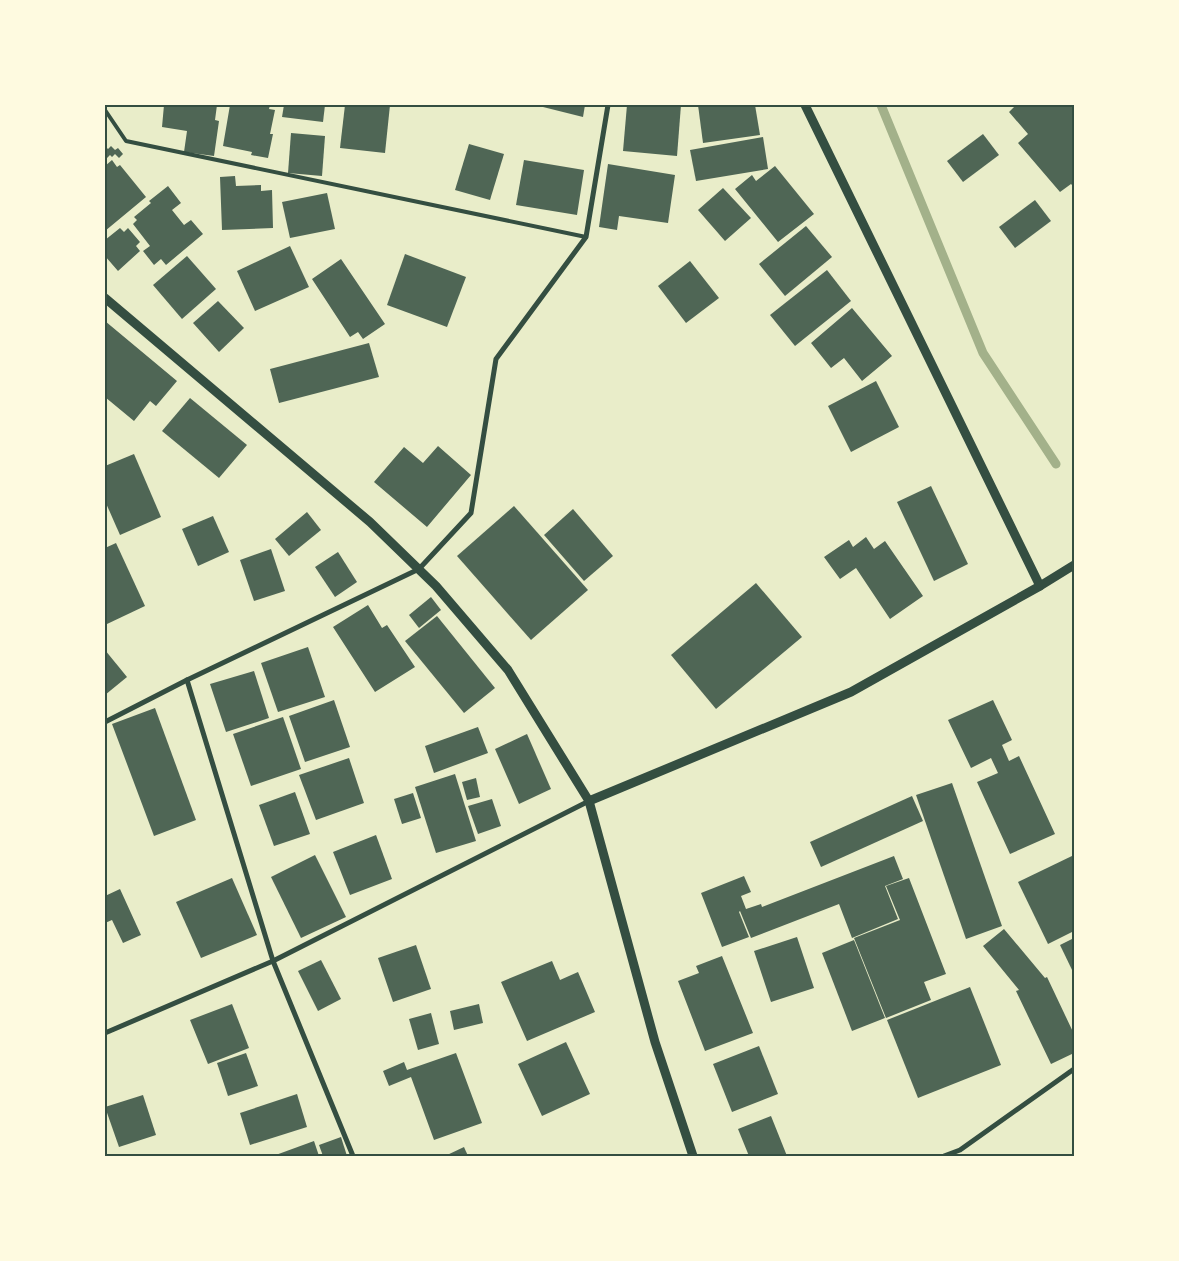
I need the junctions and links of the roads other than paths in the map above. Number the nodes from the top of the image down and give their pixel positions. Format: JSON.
{"nodes":[{"id":1,"x":608,"y":105,"type":"edge"},
{"id":2,"x":804,"y":105,"type":"edge"},
{"id":3,"x":105,"y":110,"type":"edge"},
{"id":4,"x":586,"y":237,"type":"junction"},
{"id":5,"x":105,"y":298,"type":"edge"},
{"id":6,"x":1074,"y":565,"type":"edge"},
{"id":7,"x":419,"y":569,"type":"junction"},
{"id":8,"x":1040,"y":586,"type":"junction"},
{"id":9,"x":187,"y":680,"type":"junction"},
{"id":10,"x":105,"y":722,"type":"edge"},
{"id":11,"x":589,"y":801,"type":"junction"},
{"id":12,"x":273,"y":961,"type":"junction"},
{"id":13,"x":105,"y":1033,"type":"edge"},
{"id":14,"x":1074,"y":1070,"type":"edge"},
{"id":15,"x":960,"y":1150,"type":"junction"},
{"id":16,"x":353,"y":1156,"type":"edge"},
{"id":17,"x":693,"y":1156,"type":"edge"},
{"id":18,"x":944,"y":1156,"type":"edge"},
{"id":19,"x":962,"y":1156,"type":"edge"}],
"edges":[{"from":1,"to":4,"type":"street"},
{"from":2,"to":8,"type":"street"},
{"from":3,"to":4,"type":"lane"},
{"from":4,"to":7,"type":"street"},
{"from":5,"to":7,"type":"street"},
{"from":6,"to":8,"type":"street"},
{"from":7,"to":9,"type":"street"},
{"from":7,"to":11,"type":"street"},
{"from":8,"to":11,"type":"street"},
{"from":9,"to":10,"type":"street"},
{"from":9,"to":12,"type":"street"},
{"from":11,"to":12,"type":"street"},
{"from":11,"to":17,"type":"street"},
{"from":12,"to":13,"type":"street"},
{"from":12,"to":16,"type":"street"},
{"from":14,"to":15,"type":"street"},
{"from":15,"to":18,"type":"street"},
{"from":15,"to":19,"type":"street"}]}
